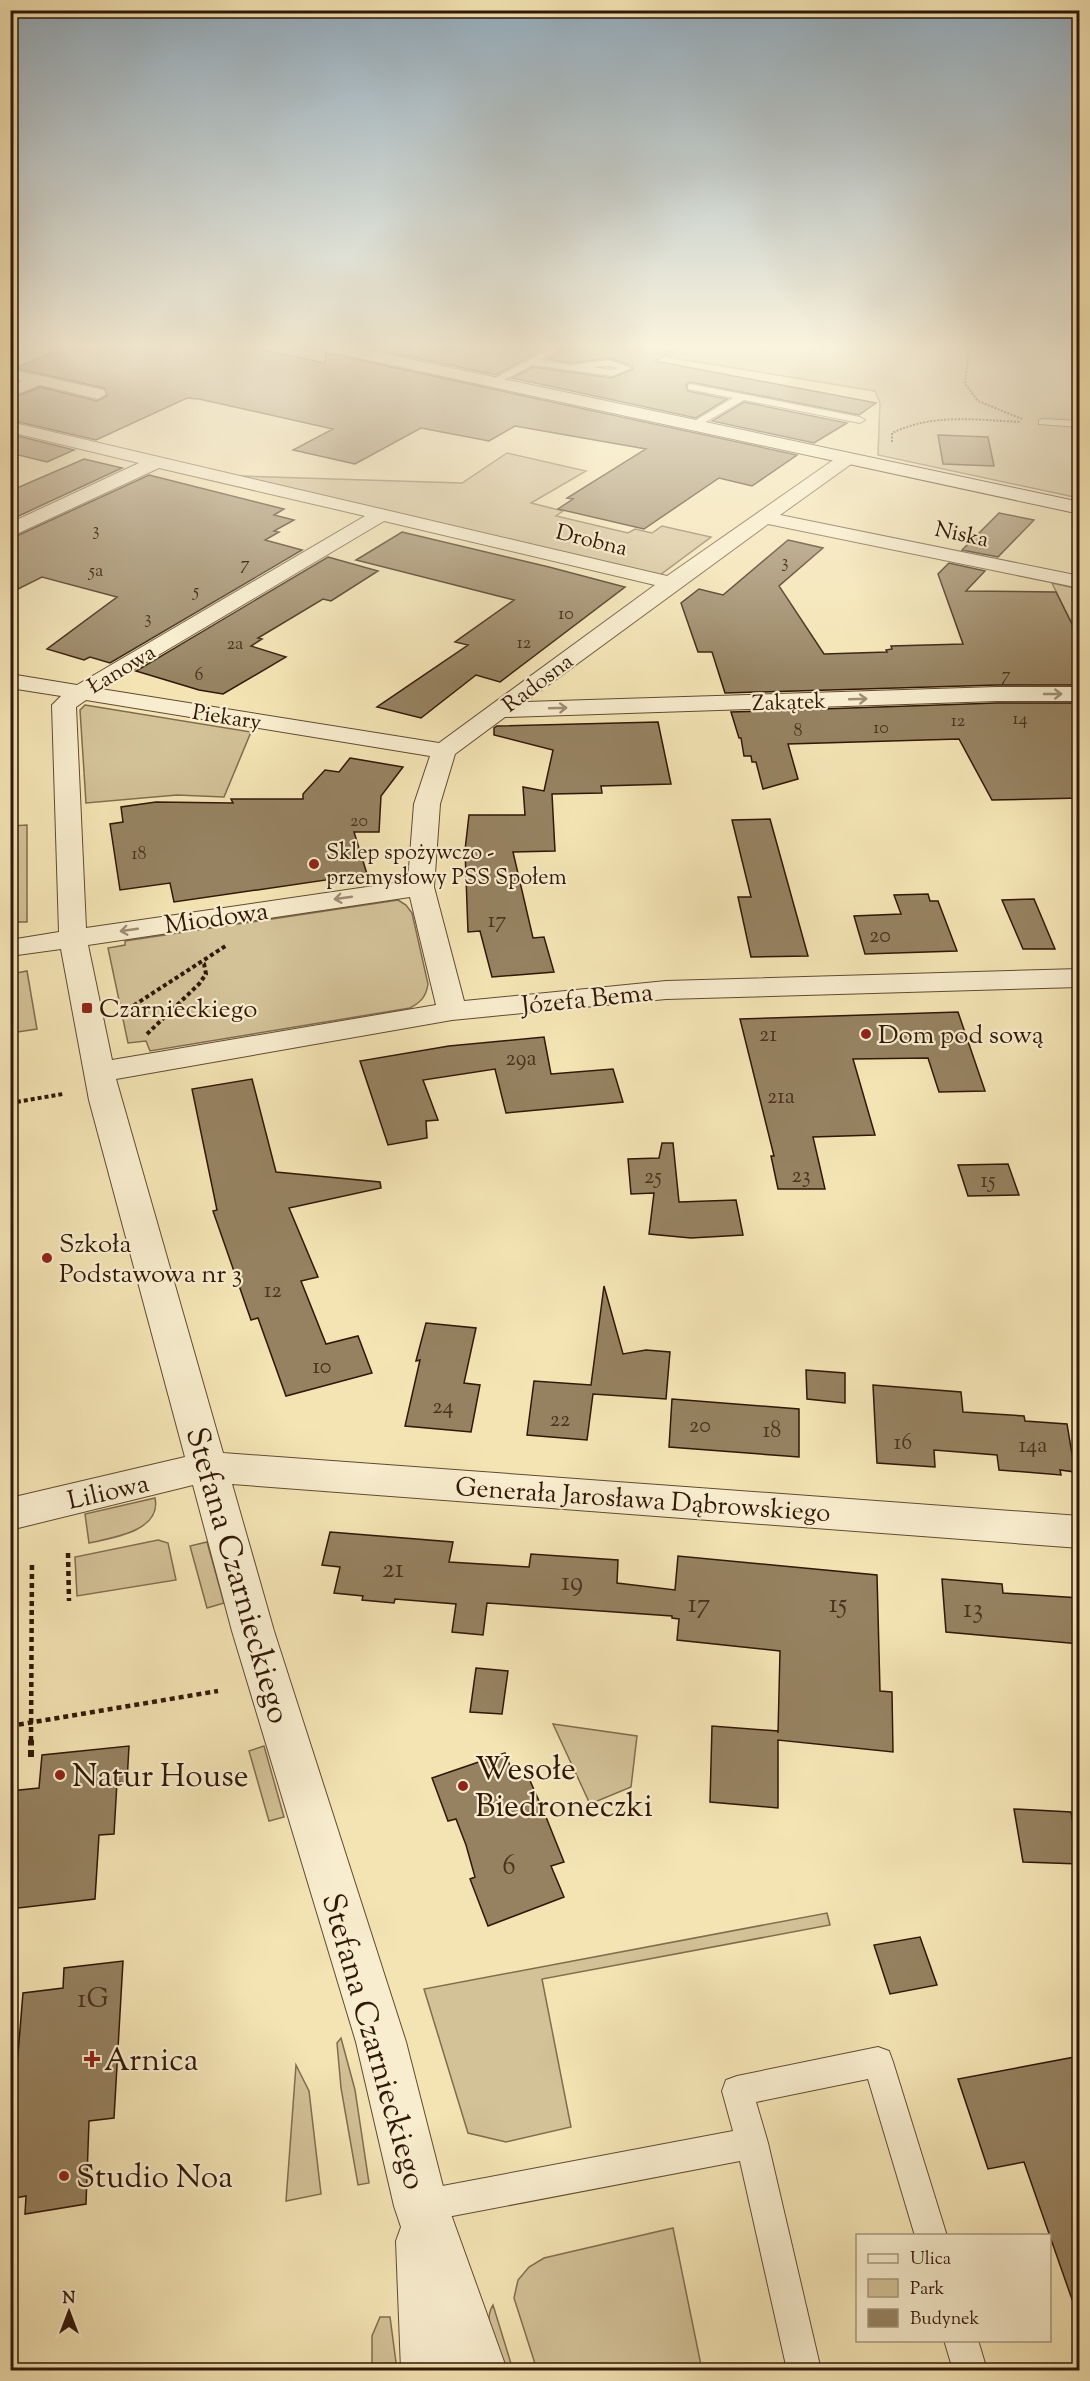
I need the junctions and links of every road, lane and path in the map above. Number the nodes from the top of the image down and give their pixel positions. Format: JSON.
{"nodes":[{"id":1,"x":131,"y":456,"type":"edge"},
{"id":2,"x":839,"y":456,"type":"edge"},
{"id":3,"x":848,"y":458,"type":"junction"},
{"id":4,"x":156,"y":462,"type":"junction"},
{"id":5,"x":1080,"y":507,"type":"edge"},
{"id":6,"x":381,"y":514,"type":"junction"},
{"id":7,"x":763,"y":517,"type":"junction"},
{"id":8,"x":10,"y":531,"type":"edge"},
{"id":9,"x":1080,"y":582,"type":"edge"},
{"id":10,"x":671,"y":583,"type":"junction"},
{"id":11,"x":10,"y":681,"type":"edge"},
{"id":12,"x":81,"y":692,"type":"junction"},
{"id":13,"x":1080,"y":694,"type":"edge"},
{"id":14,"x":499,"y":710,"type":"junction"},
{"id":15,"x":444,"y":751,"type":"junction"},
{"id":16,"x":421,"y":887,"type":"junction"},
{"id":17,"x":264,"y":910,"type":"junction"},
{"id":18,"x":73,"y":939,"type":"junction"},
{"id":19,"x":10,"y":948,"type":"edge"},
{"id":20,"x":200,"y":962,"type":"junction"},
{"id":21,"x":1080,"y":978,"type":"edge"},
{"id":22,"x":452,"y":1011,"type":"junction"},
{"id":23,"x":114,"y":1018,"type":"dead end"},
{"id":24,"x":139,"y":1042,"type":"dead end"},
{"id":25,"x":100,"y":1072,"type":"junction"},
{"id":26,"x":63,"y":1094,"type":"dead end"},
{"id":27,"x":10,"y":1103,"type":"edge"},
{"id":28,"x":206,"y":1467,"type":"junction"},
{"id":29,"x":10,"y":1514,"type":"edge"},
{"id":30,"x":1080,"y":1532,"type":"edge"},
{"id":31,"x":68,"y":1553,"type":"dead end"},
{"id":32,"x":32,"y":1561,"type":"dead end"},
{"id":33,"x":69,"y":1601,"type":"dead end"},
{"id":34,"x":218,"y":1691,"type":"dead end"},
{"id":35,"x":31,"y":1723,"type":"junction"},
{"id":36,"x":10,"y":1726,"type":"edge"},
{"id":37,"x":31,"y":1757,"type":"dead end"},
{"id":38,"x":752,"y":2143,"type":"junction"},
{"id":39,"x":421,"y":2206,"type":"junction"},
{"id":40,"x":931,"y":2234,"type":"edge"},
{"id":41,"x":962,"y":2342,"type":"edge"},
{"id":42,"x":356,"y":2367,"type":"dead end"},
{"id":43,"x":334,"y":2370,"type":"edge"},
{"id":44,"x":430,"y":2370,"type":"edge"},
{"id":45,"x":479,"y":2370,"type":"edge"},
{"id":46,"x":804,"y":2370,"type":"edge"},
{"id":47,"x":970,"y":2370,"type":"edge"}],
"edges":[{"from":1,"to":4,"type":"street","name":"Drobna"},
{"from":2,"to":3,"type":"street"},
{"from":3,"to":5,"type":"street"},
{"from":3,"to":7,"type":"street","name":"Radosna"},
{"from":4,"to":6,"type":"street","name":"Drobna"},
{"from":4,"to":8,"type":"street"},
{"from":6,"to":10,"type":"street","name":"Drobna"},
{"from":6,"to":12,"type":"street","name":"Łanowa"},
{"from":7,"to":9,"type":"street","name":"Niska"},
{"from":7,"to":10,"type":"street","name":"Radosna"},
{"from":10,"to":14,"type":"street","name":"Radosna"},
{"from":11,"to":12,"type":"street","name":"Piekary"},
{"from":12,"to":15,"type":"street","name":"Piekary"},
{"from":12,"to":18,"type":"street","name":"Łanowa"},
{"from":14,"to":13,"type":"street","name":"Zakątek","one_way":true},
{"from":14,"to":15,"type":"street","name":"Radosna"},
{"from":15,"to":16,"type":"street"},
{"from":16,"to":17,"type":"street","name":"Miodowa","one_way":true},
{"from":16,"to":22,"type":"street"},
{"from":17,"to":18,"type":"street","name":"Miodowa","one_way":true},
{"from":17,"to":20,"type":"path"},
{"from":18,"to":19,"type":"street","name":"Miodowa"},
{"from":18,"to":25,"type":"street","name":"Stefana Czarnieckiego"},
{"from":20,"to":23,"type":"path"},
{"from":20,"to":24,"type":"path"},
{"from":21,"to":22,"type":"street","name":"Józefa Bema"},
{"from":22,"to":25,"type":"street","name":"Józefa Bema"},
{"from":25,"to":28,"type":"street","name":"Stefana Czarnieckiego"},
{"from":26,"to":27,"type":"path"},
{"from":28,"to":29,"type":"street","name":"Liliowa"},
{"from":28,"to":30,"type":"street","name":"Generała Jarosława Dąbrowskiego"},
{"from":28,"to":39,"type":"street","name":"Stefana Czarnieckiego"},
{"from":31,"to":33,"type":"path"},
{"from":32,"to":35,"type":"path"},
{"from":34,"to":35,"type":"path"},
{"from":35,"to":36,"type":"path"},
{"from":35,"to":37,"type":"path"},
{"from":38,"to":39,"type":"lane"},
{"from":38,"to":40,"type":"lane"},
{"from":38,"to":46,"type":"lane"},
{"from":39,"to":44,"type":"street","name":"Stefana Czarnieckiego"},
{"from":39,"to":45,"type":"street","name":"Stefana Czarnieckiego"},
{"from":41,"to":47,"type":"lane"},
{"from":42,"to":43,"type":"path"}]}
